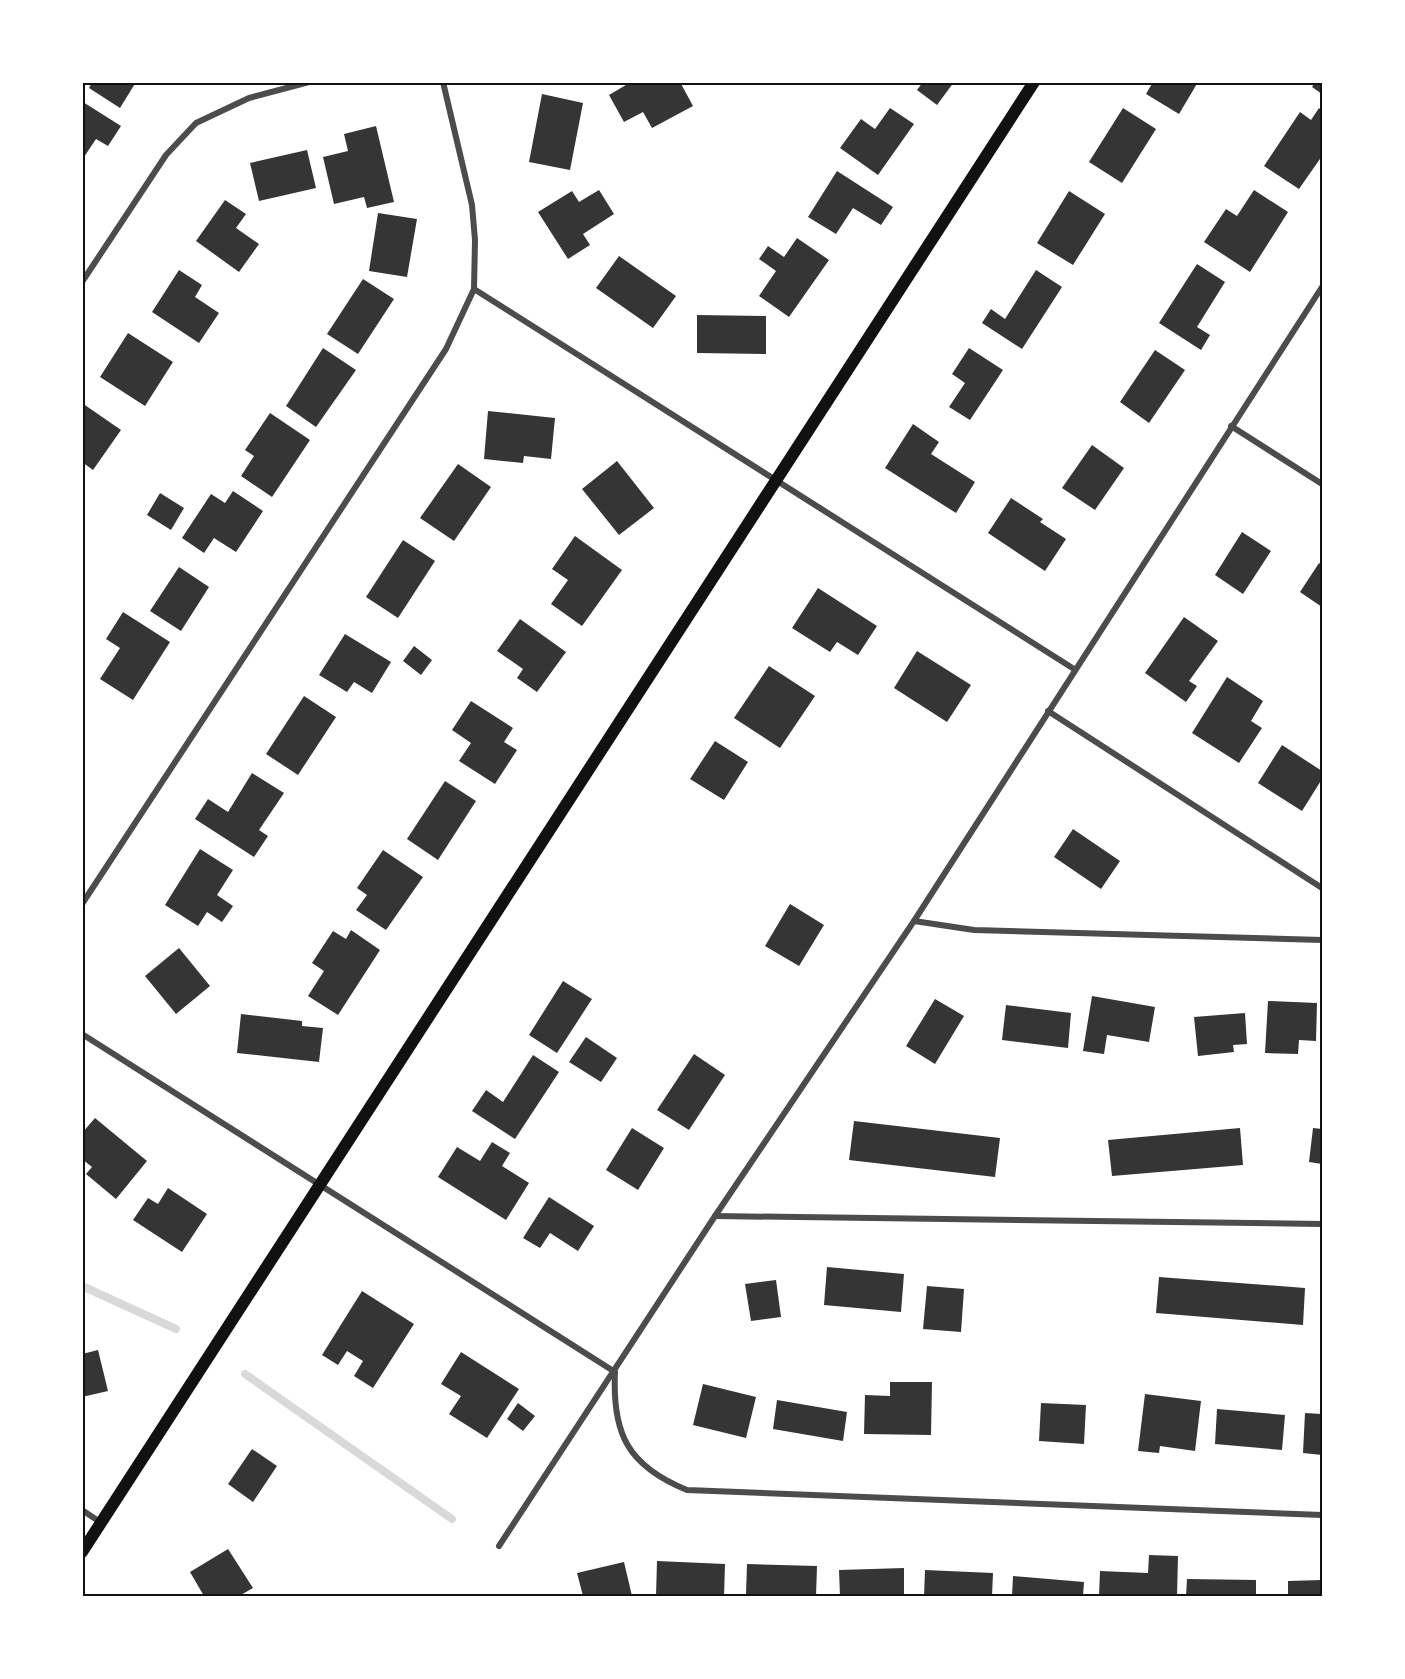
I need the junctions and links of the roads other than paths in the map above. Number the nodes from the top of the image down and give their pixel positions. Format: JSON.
{"nodes":[{"id":1,"x":309,"y":82,"type":"edge"},
{"id":2,"x":443,"y":82,"type":"edge"},
{"id":3,"x":1035,"y":82,"type":"edge"},
{"id":4,"x":82,"y":282,"type":"edge"},
{"id":5,"x":1323,"y":287,"type":"edge"},
{"id":6,"x":474,"y":289,"type":"junction"},
{"id":7,"x":1232,"y":426,"type":"junction"},
{"id":8,"x":778,"y":479,"type":"junction"},
{"id":9,"x":1323,"y":484,"type":"edge"},
{"id":10,"x":1074,"y":669,"type":"junction"},
{"id":11,"x":1048,"y":711,"type":"junction"},
{"id":12,"x":1323,"y":888,"type":"edge"},
{"id":13,"x":82,"y":904,"type":"edge"},
{"id":14,"x":914,"y":921,"type":"junction"},
{"id":15,"x":1323,"y":940,"type":"edge"},
{"id":16,"x":82,"y":1034,"type":"edge"},
{"id":17,"x":321,"y":1185,"type":"junction"},
{"id":18,"x":715,"y":1216,"type":"junction"},
{"id":19,"x":1323,"y":1224,"type":"edge"},
{"id":20,"x":615,"y":1372,"type":"junction"},
{"id":21,"x":82,"y":1510,"type":"edge"},
{"id":22,"x":1323,"y":1515,"type":"edge"},
{"id":23,"x":100,"y":1522,"type":"junction"},
{"id":24,"x":499,"y":1546,"type":"dead end"},
{"id":25,"x":82,"y":1552,"type":"edge"}],
"edges":[{"from":1,"to":4,"type":"street"},
{"from":2,"to":6,"type":"street"},
{"from":3,"to":8,"type":"main road"},
{"from":5,"to":7,"type":"street"},
{"from":6,"to":8,"type":"street"},
{"from":6,"to":13,"type":"street"},
{"from":7,"to":9,"type":"street"},
{"from":7,"to":10,"type":"street"},
{"from":8,"to":10,"type":"street"},
{"from":8,"to":17,"type":"main road"},
{"from":10,"to":11,"type":"street"},
{"from":11,"to":12,"type":"street"},
{"from":11,"to":14,"type":"street"},
{"from":14,"to":15,"type":"street"},
{"from":14,"to":18,"type":"street"},
{"from":16,"to":17,"type":"street"},
{"from":17,"to":20,"type":"street"},
{"from":17,"to":23,"type":"main road"},
{"from":18,"to":19,"type":"street"},
{"from":18,"to":20,"type":"street"},
{"from":20,"to":22,"type":"street"},
{"from":20,"to":24,"type":"street"},
{"from":21,"to":23,"type":"street"},
{"from":23,"to":25,"type":"main road"}]}
